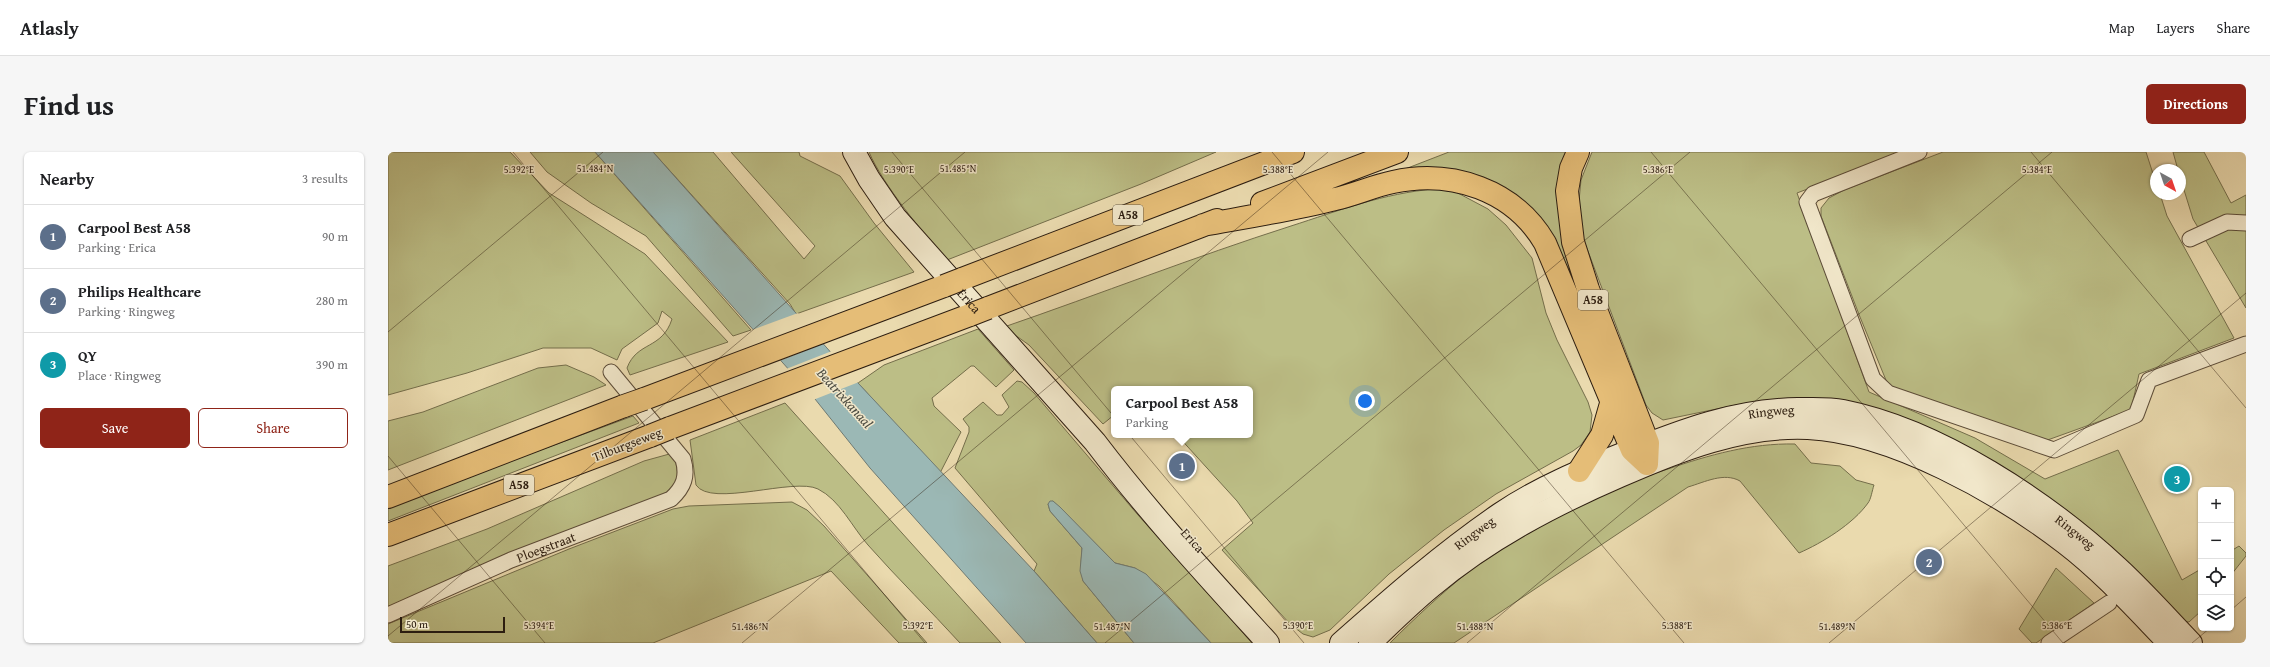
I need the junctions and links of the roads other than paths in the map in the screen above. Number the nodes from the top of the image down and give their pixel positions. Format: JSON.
{"nodes":[{"id":1,"x":854,"y":152,"type":"edge"},
{"id":2,"x":1294,"y":152,"type":"edge"},
{"id":3,"x":1396,"y":152,"type":"edge"},
{"id":4,"x":1578,"y":152,"type":"edge"},
{"id":5,"x":1919,"y":152,"type":"edge"},
{"id":6,"x":2246,"y":223,"type":"edge"},
{"id":7,"x":1204,"y":225,"type":"junction"},
{"id":8,"x":2190,"y":239,"type":"dead end"},
{"id":9,"x":2246,"y":344,"type":"edge"},
{"id":10,"x":611,"y":372,"type":"dead end"},
{"id":11,"x":1612,"y":400,"type":"junction"},
{"id":12,"x":1096,"y":442,"type":"junction"},
{"id":13,"x":1642,"y":452,"type":"junction"},
{"id":14,"x":1580,"y":471,"type":"junction"},
{"id":15,"x":388,"y":497,"type":"edge"},
{"id":16,"x":388,"y":535,"type":"edge"},
{"id":17,"x":2109,"y":603,"type":"dead end"},
{"id":18,"x":388,"y":614,"type":"edge"},
{"id":19,"x":1268,"y":643,"type":"edge"},
{"id":20,"x":1284,"y":643,"type":"edge"},
{"id":21,"x":1341,"y":643,"type":"edge"},
{"id":22,"x":1370,"y":643,"type":"edge"},
{"id":23,"x":2049,"y":643,"type":"edge"},
{"id":24,"x":2169,"y":643,"type":"edge"},
{"id":25,"x":2191,"y":643,"type":"edge"}],
"edges":[{"from":1,"to":12,"type":"main road","name":"Erica"},
{"from":2,"to":15,"type":"highway","number":"A58","bridge":true},
{"from":3,"to":7,"type":"highway","number":"A58"},
{"from":4,"to":13,"type":"highway","number":"A58"},
{"from":5,"to":9,"type":"street"},
{"from":6,"to":8,"type":"street"},
{"from":7,"to":11,"type":"highway","number":"A58"},
{"from":7,"to":16,"type":"highway","name":"Tilburgseweg","number":"A58","bridge":true},
{"from":10,"to":18,"type":"street","name":"Ploegstraat"},
{"from":11,"to":13,"type":"highway","number":"A58"},
{"from":11,"to":14,"type":"highway"},
{"from":12,"to":19,"type":"main road","name":"Erica"},
{"from":12,"to":20,"type":"main road","name":"Erica"},
{"from":13,"to":14,"type":"main road","name":"Ringweg"},
{"from":13,"to":22,"type":"main road","name":"Ringweg"},
{"from":13,"to":24,"type":"main road","name":"Ringweg"},
{"from":13,"to":25,"type":"main road","name":"Ringweg"},
{"from":14,"to":21,"type":"main road","name":"Ringweg"},
{"from":17,"to":23,"type":"street"}]}
